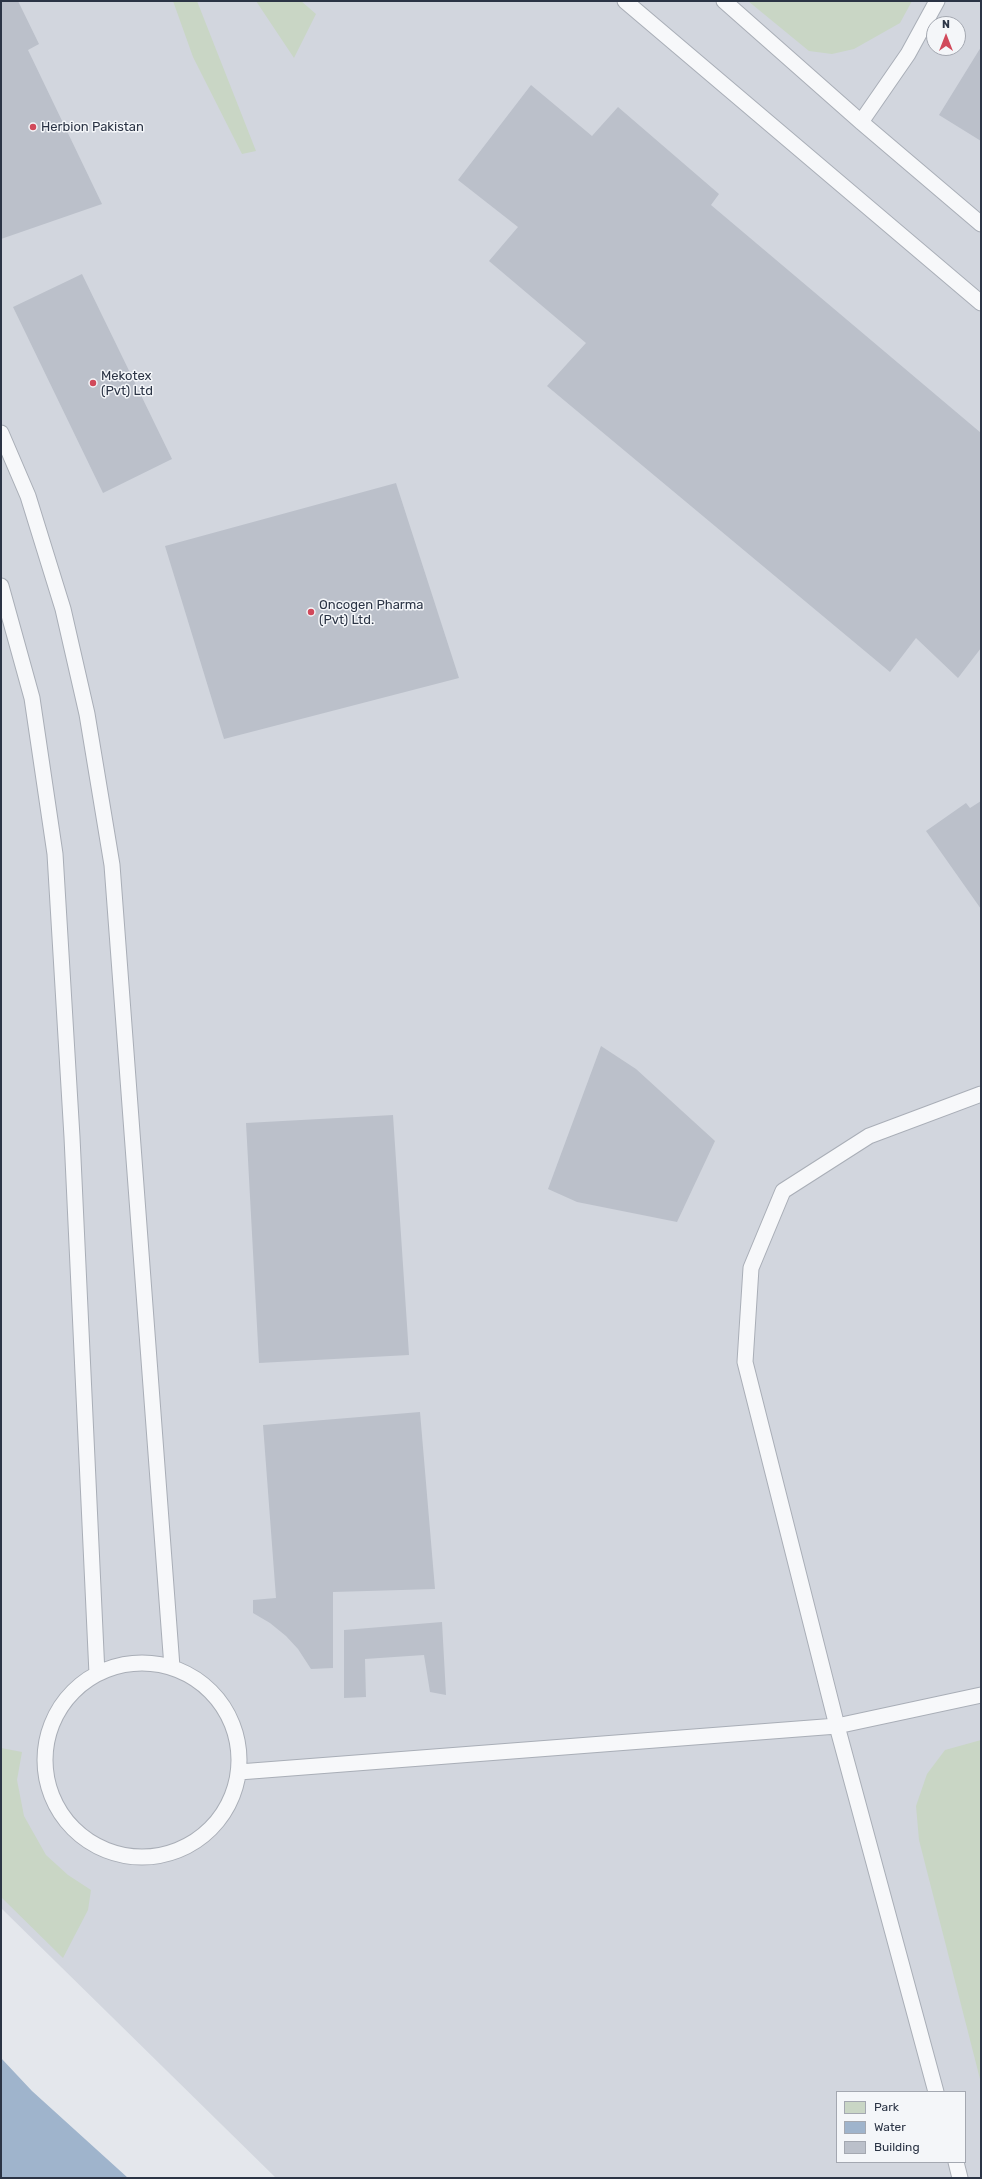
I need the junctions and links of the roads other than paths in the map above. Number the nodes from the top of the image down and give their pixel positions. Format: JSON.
{"nodes":[{"id":1,"x":626,"y":1,"type":"edge"},
{"id":2,"x":724,"y":1,"type":"edge"},
{"id":3,"x":937,"y":1,"type":"edge"},
{"id":4,"x":861,"y":122,"type":"junction"},
{"id":5,"x":981,"y":224,"type":"edge"},
{"id":6,"x":981,"y":303,"type":"edge"},
{"id":7,"x":1,"y":433,"type":"edge"},
{"id":8,"x":1,"y":586,"type":"edge"},
{"id":9,"x":981,"y":1094,"type":"edge"},
{"id":10,"x":172,"y":1668,"type":"junction"},
{"id":11,"x":97,"y":1674,"type":"junction"},
{"id":12,"x":981,"y":1695,"type":"edge"},
{"id":13,"x":836,"y":1726,"type":"junction"},
{"id":14,"x":239,"y":1772,"type":"junction"},
{"id":15,"x":936,"y":2091,"type":"edge"},
{"id":16,"x":956,"y":2163,"type":"edge"},
{"id":17,"x":960,"y":2178,"type":"edge"}],
"edges":[{"from":1,"to":6,"type":"lane"},
{"from":2,"to":4,"type":"lane"},
{"from":3,"to":4,"type":"lane"},
{"from":4,"to":5,"type":"lane"},
{"from":7,"to":10,"type":"lane"},
{"from":8,"to":11,"type":"lane"},
{"from":9,"to":13,"type":"lane"},
{"from":10,"to":11,"type":"lane"},
{"from":10,"to":14,"type":"lane"},
{"from":11,"to":14,"type":"lane"},
{"from":12,"to":13,"type":"lane"},
{"from":13,"to":14,"type":"lane"},
{"from":13,"to":15,"type":"lane"},
{"from":16,"to":17,"type":"lane"}]}
